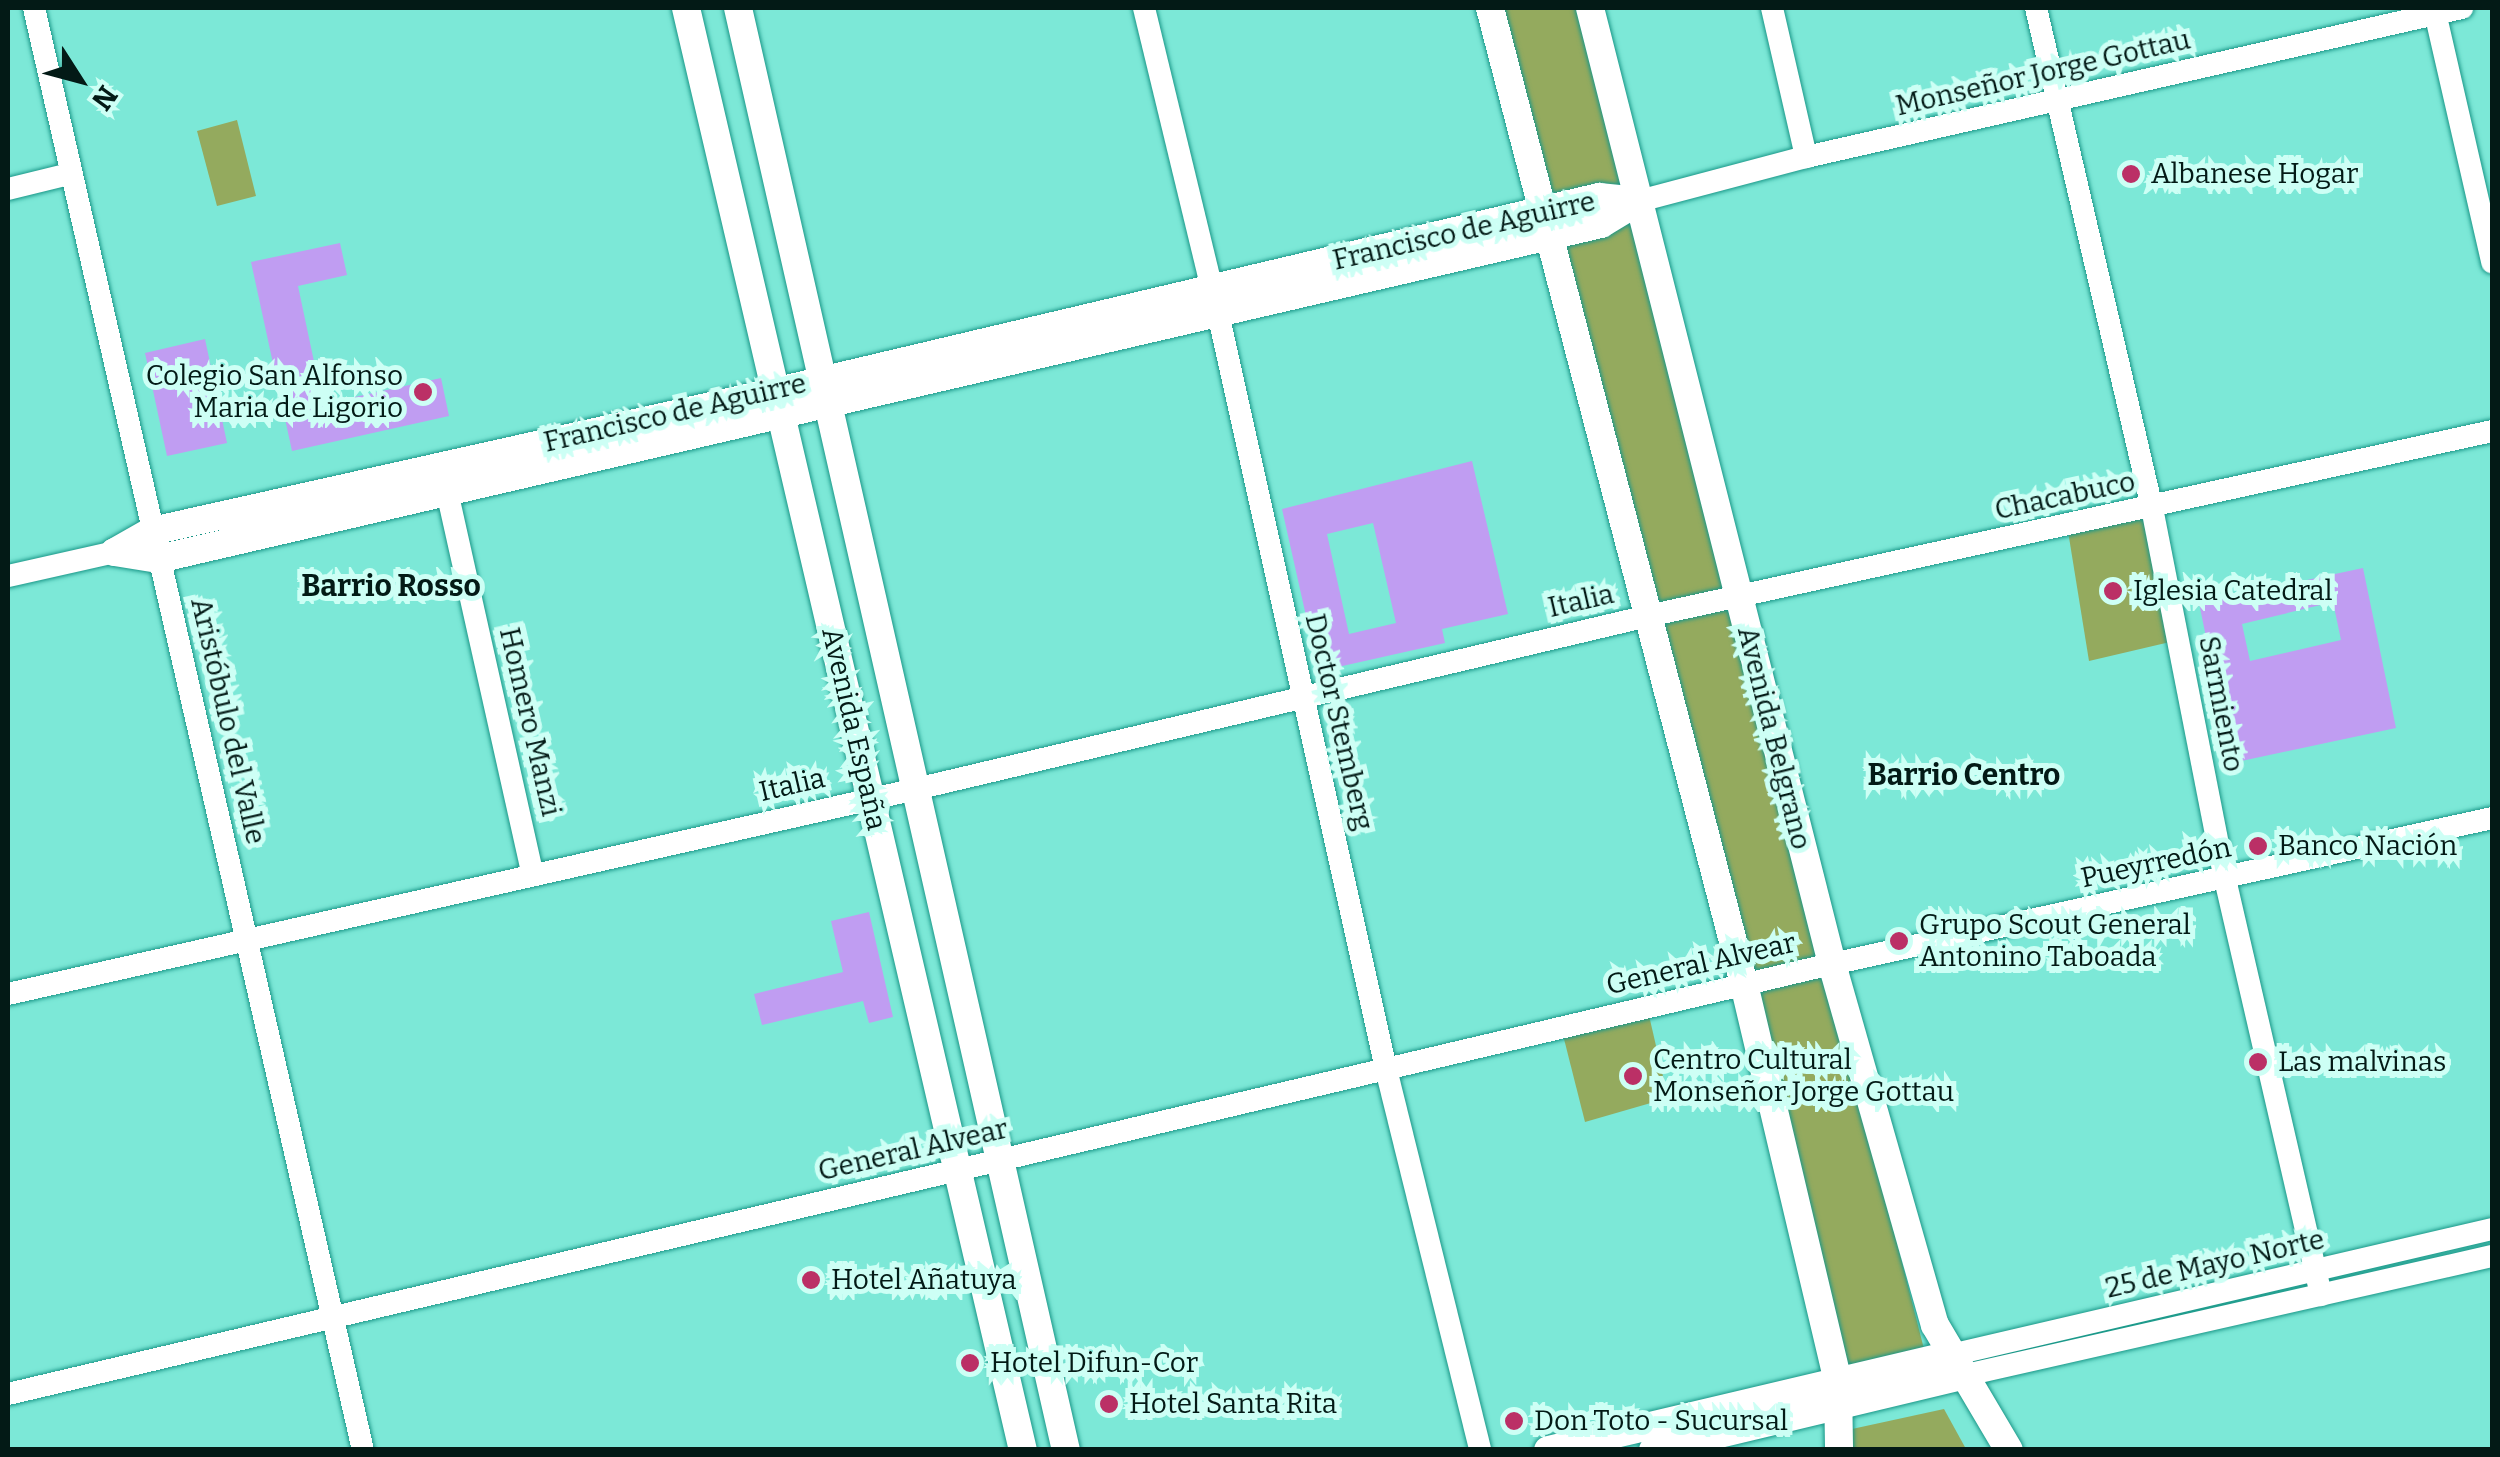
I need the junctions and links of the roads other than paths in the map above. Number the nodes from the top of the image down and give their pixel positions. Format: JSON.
{"nodes":[{"id":1,"x":34,"y":8,"type":"edge"},
{"id":2,"x":686,"y":8,"type":"edge"},
{"id":3,"x":738,"y":8,"type":"edge"},
{"id":4,"x":1144,"y":8,"type":"edge"},
{"id":5,"x":1490,"y":8,"type":"edge"},
{"id":6,"x":1590,"y":8,"type":"edge"},
{"id":7,"x":1772,"y":8,"type":"edge"},
{"id":8,"x":2036,"y":8,"type":"edge"},
{"id":9,"x":2462,"y":8,"type":"edge"},
{"id":10,"x":2435,"y":10,"type":"edge"},
{"id":11,"x":2057,"y":102,"type":"junction"},
{"id":12,"x":1806,"y":157,"type":"junction"},
{"id":13,"x":69,"y":174,"type":"junction"},
{"id":14,"x":8,"y":188,"type":"edge"},
{"id":15,"x":1639,"y":200,"type":"junction"},
{"id":16,"x":1546,"y":223,"type":"junction"},
{"id":17,"x":2492,"y":262,"type":"edge"},
{"id":18,"x":1215,"y":301,"type":"junction"},
{"id":19,"x":825,"y":392,"type":"junction"},
{"id":20,"x":777,"y":403,"type":"junction"},
{"id":21,"x":2492,"y":431,"type":"edge"},
{"id":22,"x":444,"y":478,"type":"junction"},
{"id":23,"x":2152,"y":508,"type":"junction"},
{"id":24,"x":155,"y":545,"type":"junction"},
{"id":25,"x":115,"y":552,"type":"joint"},
{"id":26,"x":8,"y":576,"type":"edge"},
{"id":27,"x":1738,"y":596,"type":"junction"},
{"id":28,"x":1648,"y":616,"type":"junction"},
{"id":29,"x":1303,"y":698,"type":"junction"},
{"id":30,"x":916,"y":788,"type":"junction"},
{"id":31,"x":870,"y":798,"type":"junction"},
{"id":32,"x":2492,"y":818,"type":"edge"},
{"id":33,"x":533,"y":875,"type":"junction"},
{"id":34,"x":2225,"y":878,"type":"junction"},
{"id":35,"x":248,"y":938,"type":"junction"},
{"id":36,"x":1832,"y":964,"type":"junction"},
{"id":37,"x":1744,"y":984,"type":"junction"},
{"id":38,"x":8,"y":994,"type":"edge"},
{"id":39,"x":1386,"y":1069,"type":"junction"},
{"id":40,"x":1000,"y":1160,"type":"junction"},
{"id":41,"x":958,"y":1170,"type":"junction"},
{"id":42,"x":2492,"y":1230,"type":"edge"},
{"id":43,"x":2492,"y":1256,"type":"edge"},
{"id":44,"x":2316,"y":1272,"type":"junction"},
{"id":45,"x":2321,"y":1295,"type":"junction"},
{"id":46,"x":330,"y":1318,"type":"junction"},
{"id":47,"x":1959,"y":1365,"type":"junction"},
{"id":48,"x":8,"y":1394,"type":"edge"},
{"id":49,"x":1838,"y":1394,"type":"junction"},
{"id":50,"x":362,"y":1450,"type":"edge"},
{"id":51,"x":1023,"y":1450,"type":"edge"},
{"id":52,"x":1066,"y":1450,"type":"edge"},
{"id":53,"x":1480,"y":1450,"type":"edge"},
{"id":54,"x":1548,"y":1450,"type":"edge"},
{"id":55,"x":1653,"y":1450,"type":"edge"},
{"id":56,"x":1840,"y":1450,"type":"edge"},
{"id":57,"x":2009,"y":1450,"type":"edge"}],
"edges":[{"from":1,"to":13,"type":"street","name":"Aristóbulo del Valle"},
{"from":2,"to":20,"type":"street","name":"Avenida España"},
{"from":3,"to":19,"type":"street","name":"Avenida España"},
{"from":4,"to":18,"type":"street","name":"Doctor Stemberg"},
{"from":5,"to":16,"type":"street"},
{"from":6,"to":15,"type":"street","name":"Avenida Belgrano"},
{"from":7,"to":12,"type":"street"},
{"from":8,"to":11,"type":"street","name":"Sarmiento"},
{"from":9,"to":10,"type":"street","name":"Monseñor Jorge Gottau"},
{"from":10,"to":11,"type":"street","name":"Monseñor Jorge Gottau"},
{"from":10,"to":17,"type":"street"},
{"from":11,"to":12,"type":"street","name":"Monseñor Jorge Gottau"},
{"from":11,"to":23,"type":"street","name":"Sarmiento"},
{"from":12,"to":15,"type":"street","name":"Monseñor Jorge Gottau"},
{"from":13,"to":14,"type":"street"},
{"from":13,"to":24,"type":"street","name":"Aristóbulo del Valle"},
{"from":15,"to":16,"type":"street","name":"Francisco de Aguirre"},
{"from":15,"to":27,"type":"street","name":"Avenida Belgrano"},
{"from":16,"to":18,"type":"street","name":"Francisco de Aguirre"},
{"from":16,"to":28,"type":"street"},
{"from":18,"to":19,"type":"street","name":"Francisco de Aguirre"},
{"from":18,"to":29,"type":"street","name":"Doctor Stemberg"},
{"from":19,"to":20,"type":"street","name":"Francisco de Aguirre"},
{"from":19,"to":30,"type":"street","name":"Avenida España"},
{"from":20,"to":22,"type":"street","name":"Francisco de Aguirre"},
{"from":20,"to":31,"type":"street","name":"Avenida España"},
{"from":21,"to":23,"type":"street","name":"Chacabuco"},
{"from":22,"to":24,"type":"street","name":"Francisco de Aguirre"},
{"from":22,"to":33,"type":"street","name":"Homero Manzi"},
{"from":23,"to":27,"type":"street","name":"Chacabuco"},
{"from":23,"to":34,"type":"street","name":"Sarmiento"},
{"from":24,"to":25,"type":"street","name":"Francisco de Aguirre"},
{"from":24,"to":35,"type":"street","name":"Aristóbulo del Valle"},
{"from":25,"to":26,"type":"street","name":"Francisco de Aguirre"},
{"from":27,"to":28,"type":"street","name":"Chacabuco"},
{"from":27,"to":36,"type":"street","name":"Avenida Belgrano"},
{"from":28,"to":29,"type":"street","name":"Italia"},
{"from":28,"to":37,"type":"street"},
{"from":29,"to":30,"type":"street","name":"Italia"},
{"from":29,"to":39,"type":"street","name":"Doctor Stemberg"},
{"from":30,"to":31,"type":"street","name":"Italia"},
{"from":30,"to":40,"type":"street","name":"Avenida España"},
{"from":31,"to":33,"type":"street","name":"Italia"},
{"from":31,"to":41,"type":"street","name":"Avenida España"},
{"from":32,"to":34,"type":"street","name":"Pueyrredón"},
{"from":33,"to":35,"type":"street","name":"Italia"},
{"from":34,"to":36,"type":"street","name":"Pueyrredón"},
{"from":34,"to":44,"type":"street","name":"Sarmiento"},
{"from":35,"to":38,"type":"street","name":"Italia"},
{"from":35,"to":46,"type":"street","name":"Aristóbulo del Valle"},
{"from":36,"to":37,"type":"street","name":"General Alvear"},
{"from":36,"to":47,"type":"street","name":"Avenida Belgrano"},
{"from":37,"to":39,"type":"street","name":"General Alvear"},
{"from":37,"to":49,"type":"street"},
{"from":39,"to":40,"type":"street","name":"General Alvear"},
{"from":39,"to":53,"type":"street","name":"Doctor Stemberg"},
{"from":40,"to":41,"type":"street","name":"General Alvear"},
{"from":40,"to":52,"type":"street","name":"Avenida España"},
{"from":41,"to":46,"type":"street","name":"General Alvear"},
{"from":41,"to":51,"type":"street","name":"Avenida España"},
{"from":42,"to":44,"type":"street","name":"25 de Mayo Norte"},
{"from":43,"to":45,"type":"street","name":"25 de Mayo Norte"},
{"from":44,"to":45,"type":"street","name":"Sarmiento"},
{"from":44,"to":47,"type":"street","name":"25 de Mayo Norte"},
{"from":45,"to":47,"type":"street","name":"25 de Mayo Norte"},
{"from":46,"to":48,"type":"street","name":"General Alvear"},
{"from":46,"to":50,"type":"street","name":"Aristóbulo del Valle"},
{"from":47,"to":49,"type":"street"},
{"from":47,"to":57,"type":"street","name":"Avenida Belgrano"},
{"from":49,"to":54,"type":"street"},
{"from":49,"to":55,"type":"street"},
{"from":49,"to":56,"type":"street"}]}
